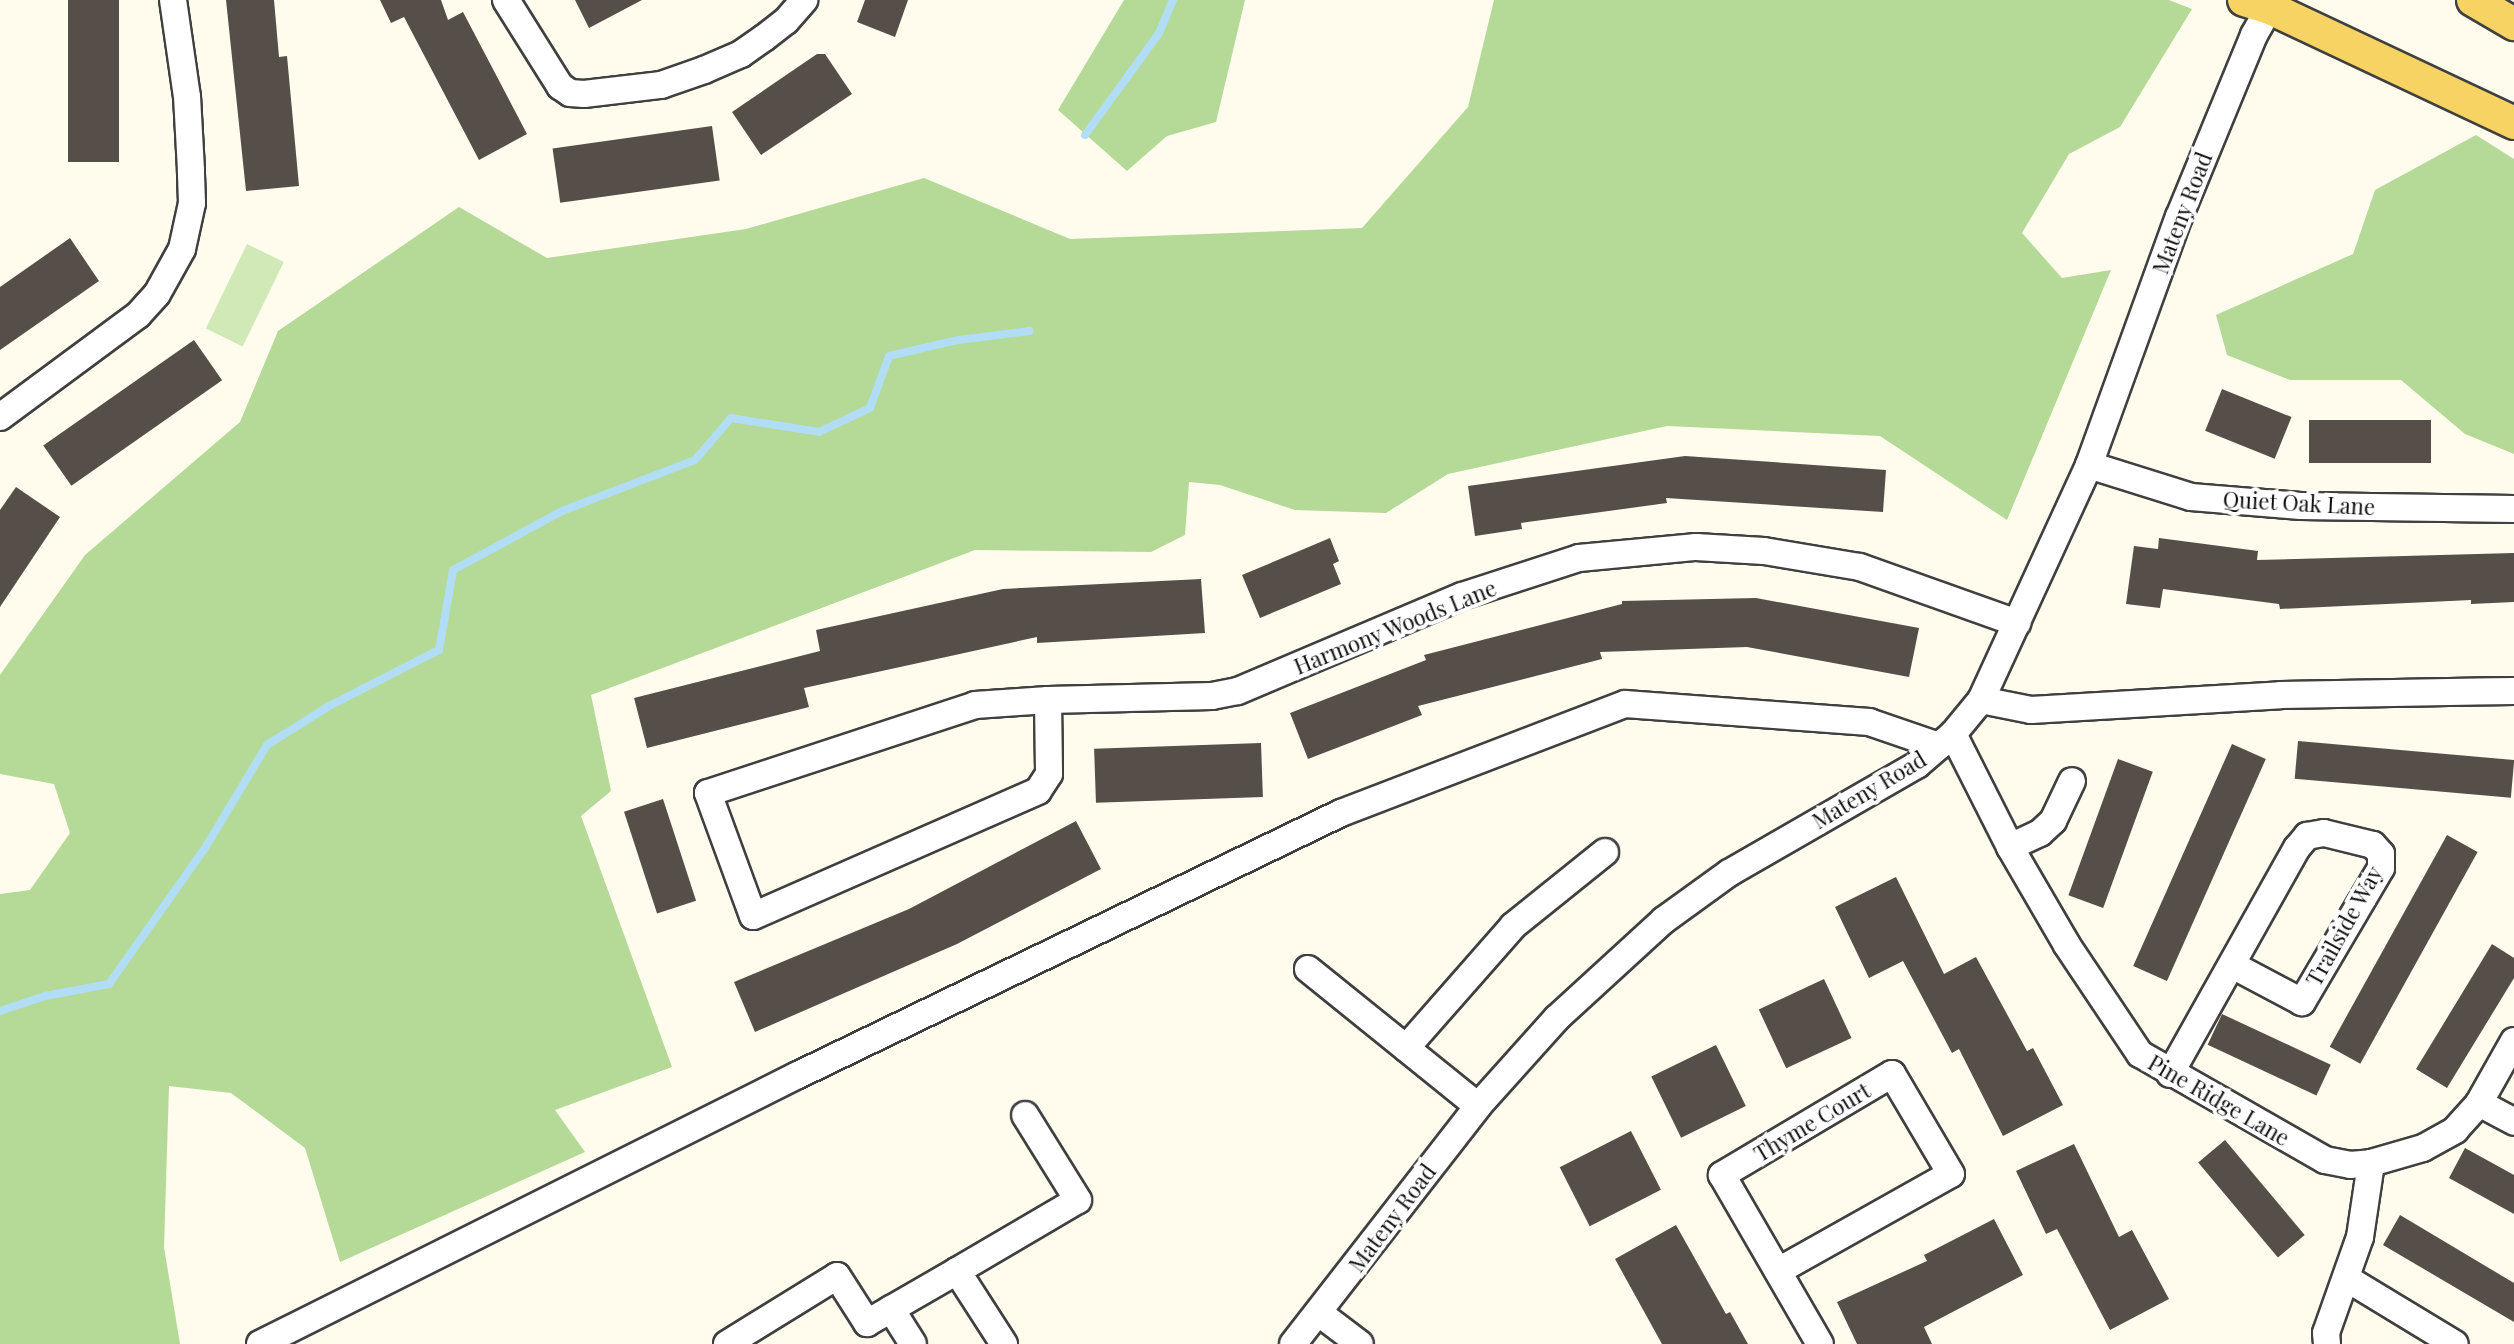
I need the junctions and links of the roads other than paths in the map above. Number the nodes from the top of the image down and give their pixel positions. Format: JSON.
{"nodes":[{"id":1,"x":173,"y":0,"type":"edge"},
{"id":2,"x":506,"y":0,"type":"edge"},
{"id":3,"x":804,"y":0,"type":"edge"},
{"id":4,"x":2473,"y":0,"type":"edge"},
{"id":5,"x":2263,"y":3,"type":"edge"},
{"id":6,"x":2514,"y":24,"type":"edge"},
{"id":7,"x":2514,"y":123,"type":"edge"},
{"id":8,"x":0,"y":417,"type":"edge"},
{"id":9,"x":2089,"y":465,"type":"junction"},
{"id":10,"x":2514,"y":509,"type":"edge"},
{"id":11,"x":2017,"y":623,"type":"junction"},
{"id":12,"x":2514,"y":691,"type":"edge"},
{"id":13,"x":1048,"y":700,"type":"junction"},
{"id":14,"x":1981,"y":700,"type":"junction"},
{"id":15,"x":1946,"y":740,"type":"junction"},
{"id":16,"x":2072,"y":781,"type":"dead end"},
{"id":17,"x":2010,"y":847,"type":"junction"},
{"id":18,"x":1605,"y":852,"type":"dead end"},
{"id":19,"x":2232,"y":965,"type":"junction"},
{"id":20,"x":1308,"y":969,"type":"dead end"},
{"id":21,"x":2514,"y":1041,"type":"edge"},
{"id":22,"x":1406,"y":1048,"type":"junction"},
{"id":23,"x":2170,"y":1074,"type":"junction"},
{"id":24,"x":2479,"y":1103,"type":"junction"},
{"id":25,"x":1478,"y":1106,"type":"junction"},
{"id":26,"x":1025,"y":1115,"type":"dead end"},
{"id":27,"x":2514,"y":1122,"type":"edge"},
{"id":28,"x":2371,"y":1163,"type":"junction"},
{"id":29,"x":957,"y":1271,"type":"junction"},
{"id":30,"x":1778,"y":1271,"type":"junction"},
{"id":31,"x":2346,"y":1278,"type":"junction"},
{"id":32,"x":891,"y":1309,"type":"junction"},
{"id":33,"x":1319,"y":1313,"type":"junction"},
{"id":34,"x":992,"y":1340,"type":"edge"},
{"id":35,"x":260,"y":1344,"type":"edge"},
{"id":36,"x":727,"y":1344,"type":"edge"},
{"id":37,"x":913,"y":1344,"type":"edge"},
{"id":38,"x":1293,"y":1344,"type":"edge"},
{"id":39,"x":1360,"y":1344,"type":"edge"},
{"id":40,"x":1820,"y":1344,"type":"edge"},
{"id":41,"x":2327,"y":1344,"type":"edge"},
{"id":42,"x":2455,"y":1344,"type":"edge"}],
"edges":[{"from":1,"to":8,"type":"street"},
{"from":2,"to":3,"type":"street"},
{"from":4,"to":6,"type":"main road"},
{"from":5,"to":7,"type":"main road"},
{"from":5,"to":9,"type":"street","name":"Mateny Road"},
{"from":9,"to":10,"type":"street","name":"Quiet Oak Lane"},
{"from":9,"to":11,"type":"street","name":"Mateny Road"},
{"from":11,"to":13,"type":"street","name":"Harmony Woods Lane"},
{"from":11,"to":14,"type":"street","name":"Mateny Road"},
{"from":12,"to":14,"type":"street"},
{"from":13,"to":13,"type":"street","name":"Harmony Woods Lane"},
{"from":14,"to":15,"type":"street","name":"Mateny Road"},
{"from":15,"to":17,"type":"street","name":"Pine Ridge Lane"},
{"from":15,"to":25,"type":"street","name":"Mateny Road"},
{"from":15,"to":35,"type":"street"},
{"from":16,"to":17,"type":"street"},
{"from":17,"to":23,"type":"street","name":"Pine Ridge Lane"},
{"from":18,"to":22,"type":"street"},
{"from":19,"to":19,"type":"street","name":"Trailside Way"},
{"from":19,"to":23,"type":"street","name":"Trailside Way"},
{"from":20,"to":22,"type":"street"},
{"from":21,"to":24,"type":"street","name":"Pine Ridge Lane"},
{"from":22,"to":25,"type":"street"},
{"from":23,"to":28,"type":"street","name":"Pine Ridge Lane"},
{"from":24,"to":27,"type":"street"},
{"from":24,"to":28,"type":"street","name":"Pine Ridge Lane"},
{"from":25,"to":33,"type":"street","name":"Mateny Road"},
{"from":26,"to":29,"type":"street"},
{"from":28,"to":31,"type":"street"},
{"from":29,"to":32,"type":"street"},
{"from":29,"to":34,"type":"street"},
{"from":30,"to":30,"type":"street","name":"Thyme Court"},
{"from":30,"to":40,"type":"street","name":"Thyme Court"},
{"from":31,"to":41,"type":"street"},
{"from":31,"to":42,"type":"street"},
{"from":32,"to":36,"type":"street"},
{"from":32,"to":37,"type":"street"},
{"from":33,"to":38,"type":"street","name":"Mateny Road"},
{"from":33,"to":39,"type":"street"}]}
